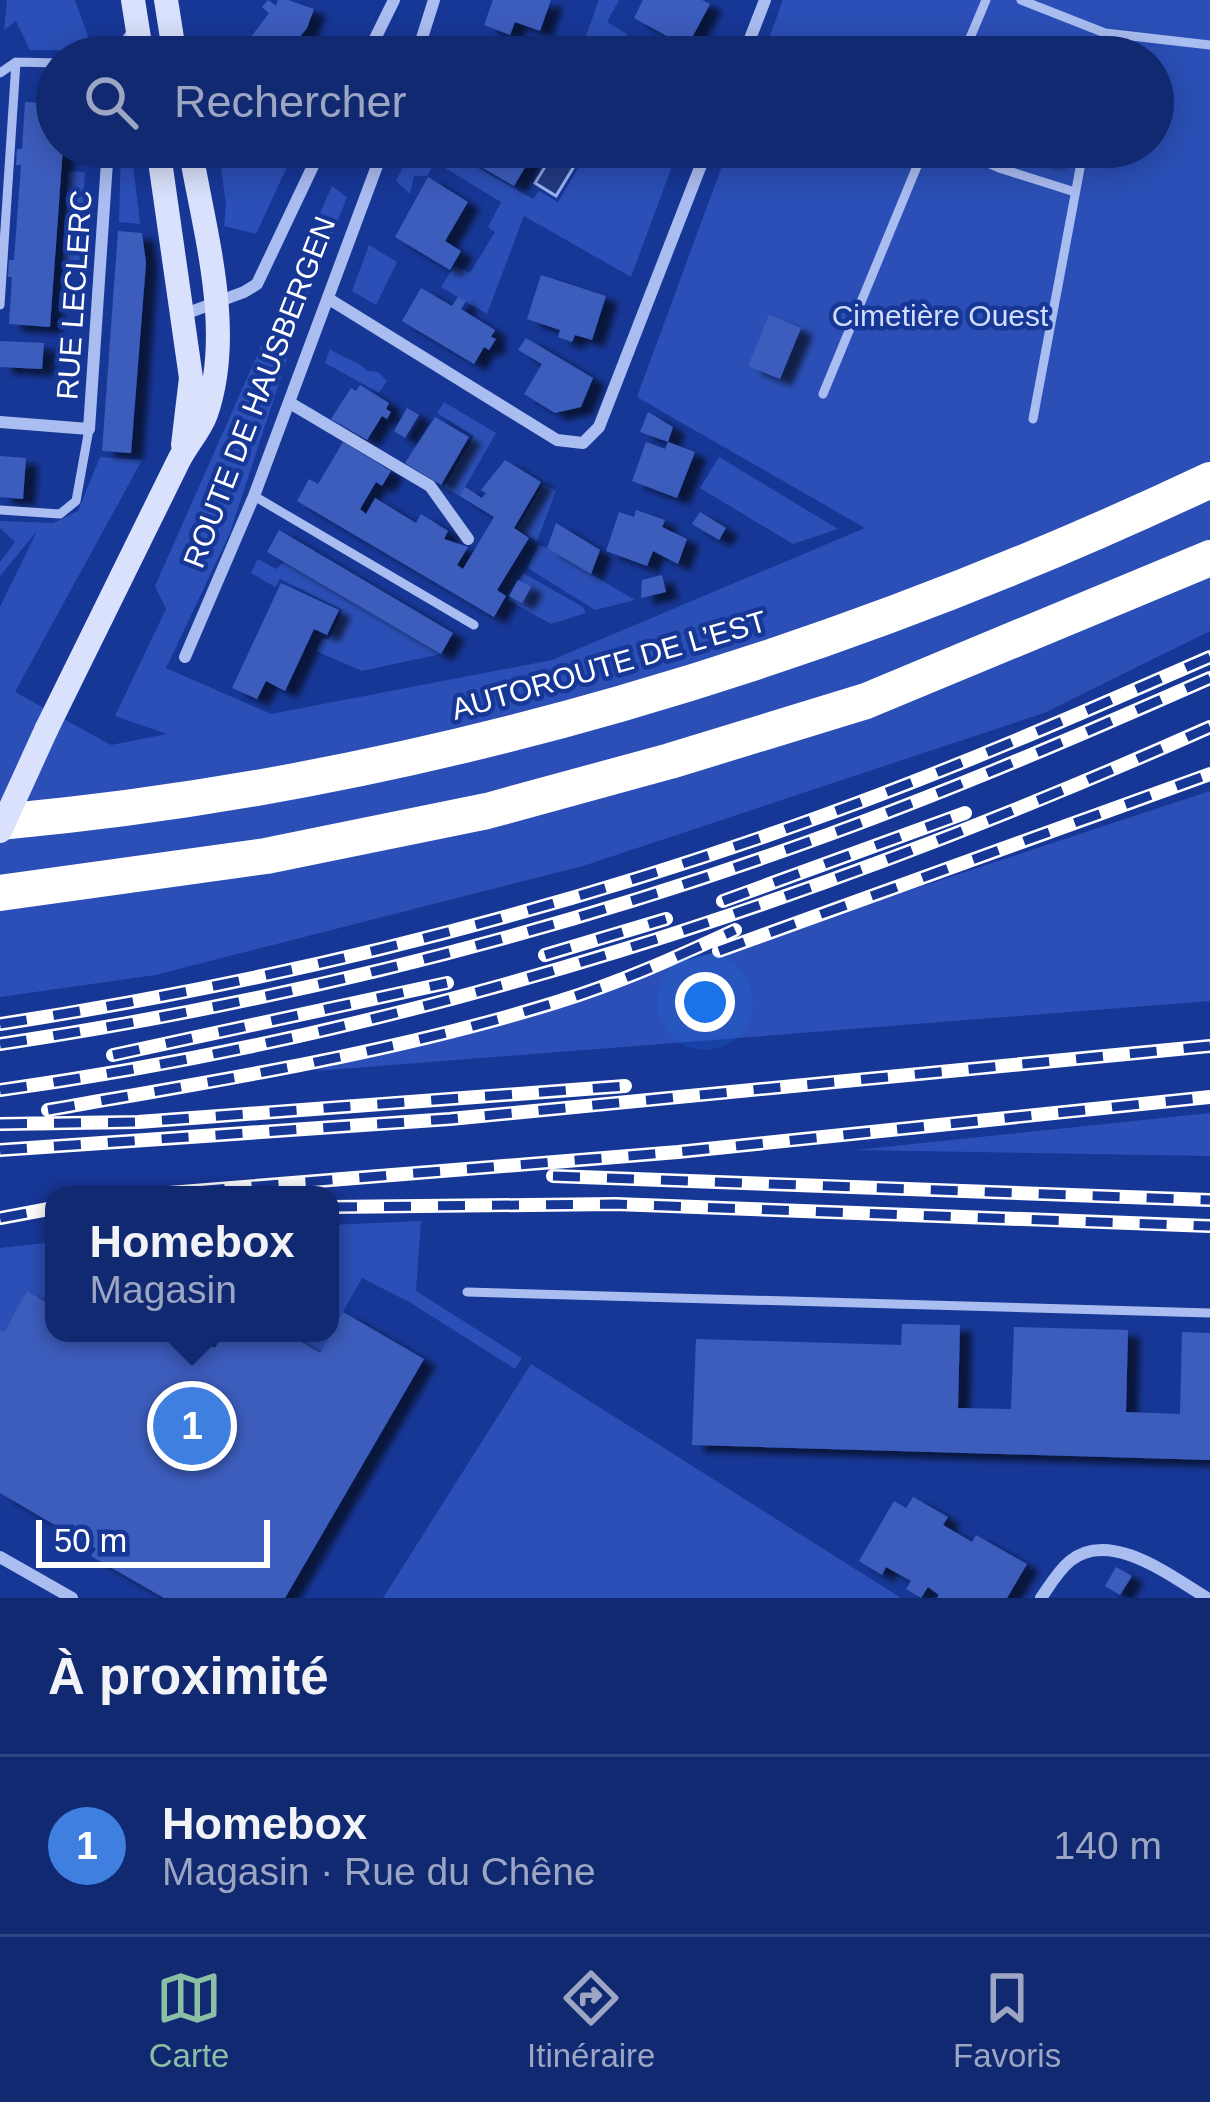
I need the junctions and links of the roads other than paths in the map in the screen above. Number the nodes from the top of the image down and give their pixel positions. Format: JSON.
{"nodes":[{"id":1,"x":133,"y":0,"type":"edge"},
{"id":2,"x":166,"y":0,"type":"edge"},
{"id":3,"x":394,"y":0,"type":"edge"},
{"id":4,"x":434,"y":0,"type":"edge"},
{"id":5,"x":765,"y":0,"type":"edge"},
{"id":6,"x":986,"y":0,"type":"edge"},
{"id":7,"x":1021,"y":0,"type":"edge"},
{"id":8,"x":1049,"y":0,"type":"edge"},
{"id":9,"x":1038,"y":6,"type":"junction"},
{"id":10,"x":137,"y":28,"type":"junction"},
{"id":11,"x":1105,"y":33,"type":"junction"},
{"id":12,"x":131,"y":36,"type":"edge"},
{"id":13,"x":138,"y":36,"type":"edge"},
{"id":14,"x":172,"y":36,"type":"edge"},
{"id":15,"x":376,"y":36,"type":"edge"},
{"id":16,"x":423,"y":36,"type":"edge"},
{"id":17,"x":751,"y":36,"type":"edge"},
{"id":18,"x":971,"y":36,"type":"edge"},
{"id":19,"x":1104,"y":36,"type":"edge"},
{"id":20,"x":1131,"y":36,"type":"edge"},
{"id":21,"x":1174,"y":41,"type":"edge"},
{"id":22,"x":1210,"y":45,"type":"edge"},
{"id":23,"x":16,"y":62,"type":"junction"},
{"id":24,"x":36,"y":62,"type":"edge"},
{"id":25,"x":0,"y":73,"type":"edge"},
{"id":26,"x":107,"y":168,"type":"edge"},
{"id":27,"x":161,"y":168,"type":"edge"},
{"id":28,"x":193,"y":168,"type":"edge"},
{"id":29,"x":312,"y":168,"type":"edge"},
{"id":30,"x":376,"y":168,"type":"edge"},
{"id":31,"x":700,"y":168,"type":"edge"},
{"id":32,"x":916,"y":168,"type":"edge"},
{"id":33,"x":999,"y":168,"type":"edge"},
{"id":34,"x":1080,"y":168,"type":"edge"},
{"id":35,"x":1075,"y":192,"type":"junction"},
{"id":36,"x":329,"y":299,"type":"junction"},
{"id":37,"x":214,"y":302,"type":"junction"},
{"id":38,"x":0,"y":305,"type":"edge"},
{"id":39,"x":185,"y":314,"type":"junction"},
{"id":40,"x":823,"y":394,"type":"dead end"},
{"id":41,"x":290,"y":403,"type":"junction"},
{"id":42,"x":1033,"y":419,"type":"dead end"},
{"id":43,"x":0,"y":422,"type":"edge"},
{"id":44,"x":89,"y":429,"type":"junction"},
{"id":45,"x":180,"y":458,"type":"junction"},
{"id":46,"x":1210,"y":480,"type":"edge"},
{"id":47,"x":254,"y":496,"type":"junction"},
{"id":48,"x":0,"y":510,"type":"edge"},
{"id":49,"x":468,"y":539,"type":"dead end"},
{"id":50,"x":1210,"y":558,"type":"edge"},
{"id":51,"x":474,"y":625,"type":"dead end"},
{"id":52,"x":185,"y":657,"type":"dead end"},
{"id":53,"x":0,"y":827,"type":"edge"},
{"id":54,"x":0,"y":892,"type":"edge"},
{"id":55,"x":467,"y":1292,"type":"dead end"},
{"id":56,"x":1210,"y":1313,"type":"edge"},
{"id":57,"x":0,"y":1557,"type":"edge"},
{"id":58,"x":72,"y":1598,"type":"edge"},
{"id":59,"x":1041,"y":1598,"type":"edge"},
{"id":60,"x":1207,"y":1598,"type":"edge"}],
"edges":[{"from":1,"to":10,"type":"street"},
{"from":2,"to":14,"type":"street"},
{"from":3,"to":15,"type":"street"},
{"from":4,"to":16,"type":"street"},
{"from":5,"to":17,"type":"street"},
{"from":6,"to":18,"type":"lane"},
{"from":7,"to":9,"type":"lane"},
{"from":8,"to":9,"type":"lane"},
{"from":9,"to":11,"type":"lane"},
{"from":10,"to":12,"type":"street"},
{"from":10,"to":13,"type":"street"},
{"from":11,"to":19,"type":"lane"},
{"from":11,"to":20,"type":"lane"},
{"from":21,"to":22,"type":"lane"},
{"from":23,"to":24,"type":"lane"},
{"from":23,"to":25,"type":"lane"},
{"from":23,"to":38,"type":"lane"},
{"from":26,"to":44,"type":"street","name":"RUE LECLERC"},
{"from":27,"to":39,"type":"street"},
{"from":28,"to":37,"type":"street","name":"ROUTE DE HAUSBERGEN"},
{"from":29,"to":37,"type":"street","name":"ROUTE DE HAUSBERGEN"},
{"from":30,"to":36,"type":"street","name":"ROUTE DE HAUSBERGEN"},
{"from":31,"to":36,"type":"street"},
{"from":32,"to":40,"type":"lane"},
{"from":33,"to":35,"type":"lane"},
{"from":34,"to":35,"type":"lane"},
{"from":35,"to":42,"type":"lane"},
{"from":36,"to":41,"type":"street","name":"ROUTE DE HAUSBERGEN"},
{"from":37,"to":39,"type":"street","name":"ROUTE DE HAUSBERGEN"},
{"from":37,"to":45,"type":"street","name":"ROUTE DE HAUSBERGEN"},
{"from":39,"to":45,"type":"street"},
{"from":41,"to":47,"type":"street","name":"ROUTE DE HAUSBERGEN"},
{"from":41,"to":49,"type":"street"},
{"from":43,"to":44,"type":"street","name":"RUE LECLERC"},
{"from":44,"to":48,"type":"lane"},
{"from":45,"to":53,"type":"street","name":"ROUTE DE HAUSBERGEN","bridge":true},
{"from":46,"to":53,"type":"highway","name":"AUTOROUTE DE L’EST"},
{"from":47,"to":51,"type":"lane"},
{"from":47,"to":52,"type":"street","name":"ROUTE DE HAUSBERGEN"},
{"from":50,"to":54,"type":"highway"},
{"from":55,"to":56,"type":"lane"},
{"from":57,"to":58,"type":"street"},
{"from":59,"to":60,"type":"street"}]}
